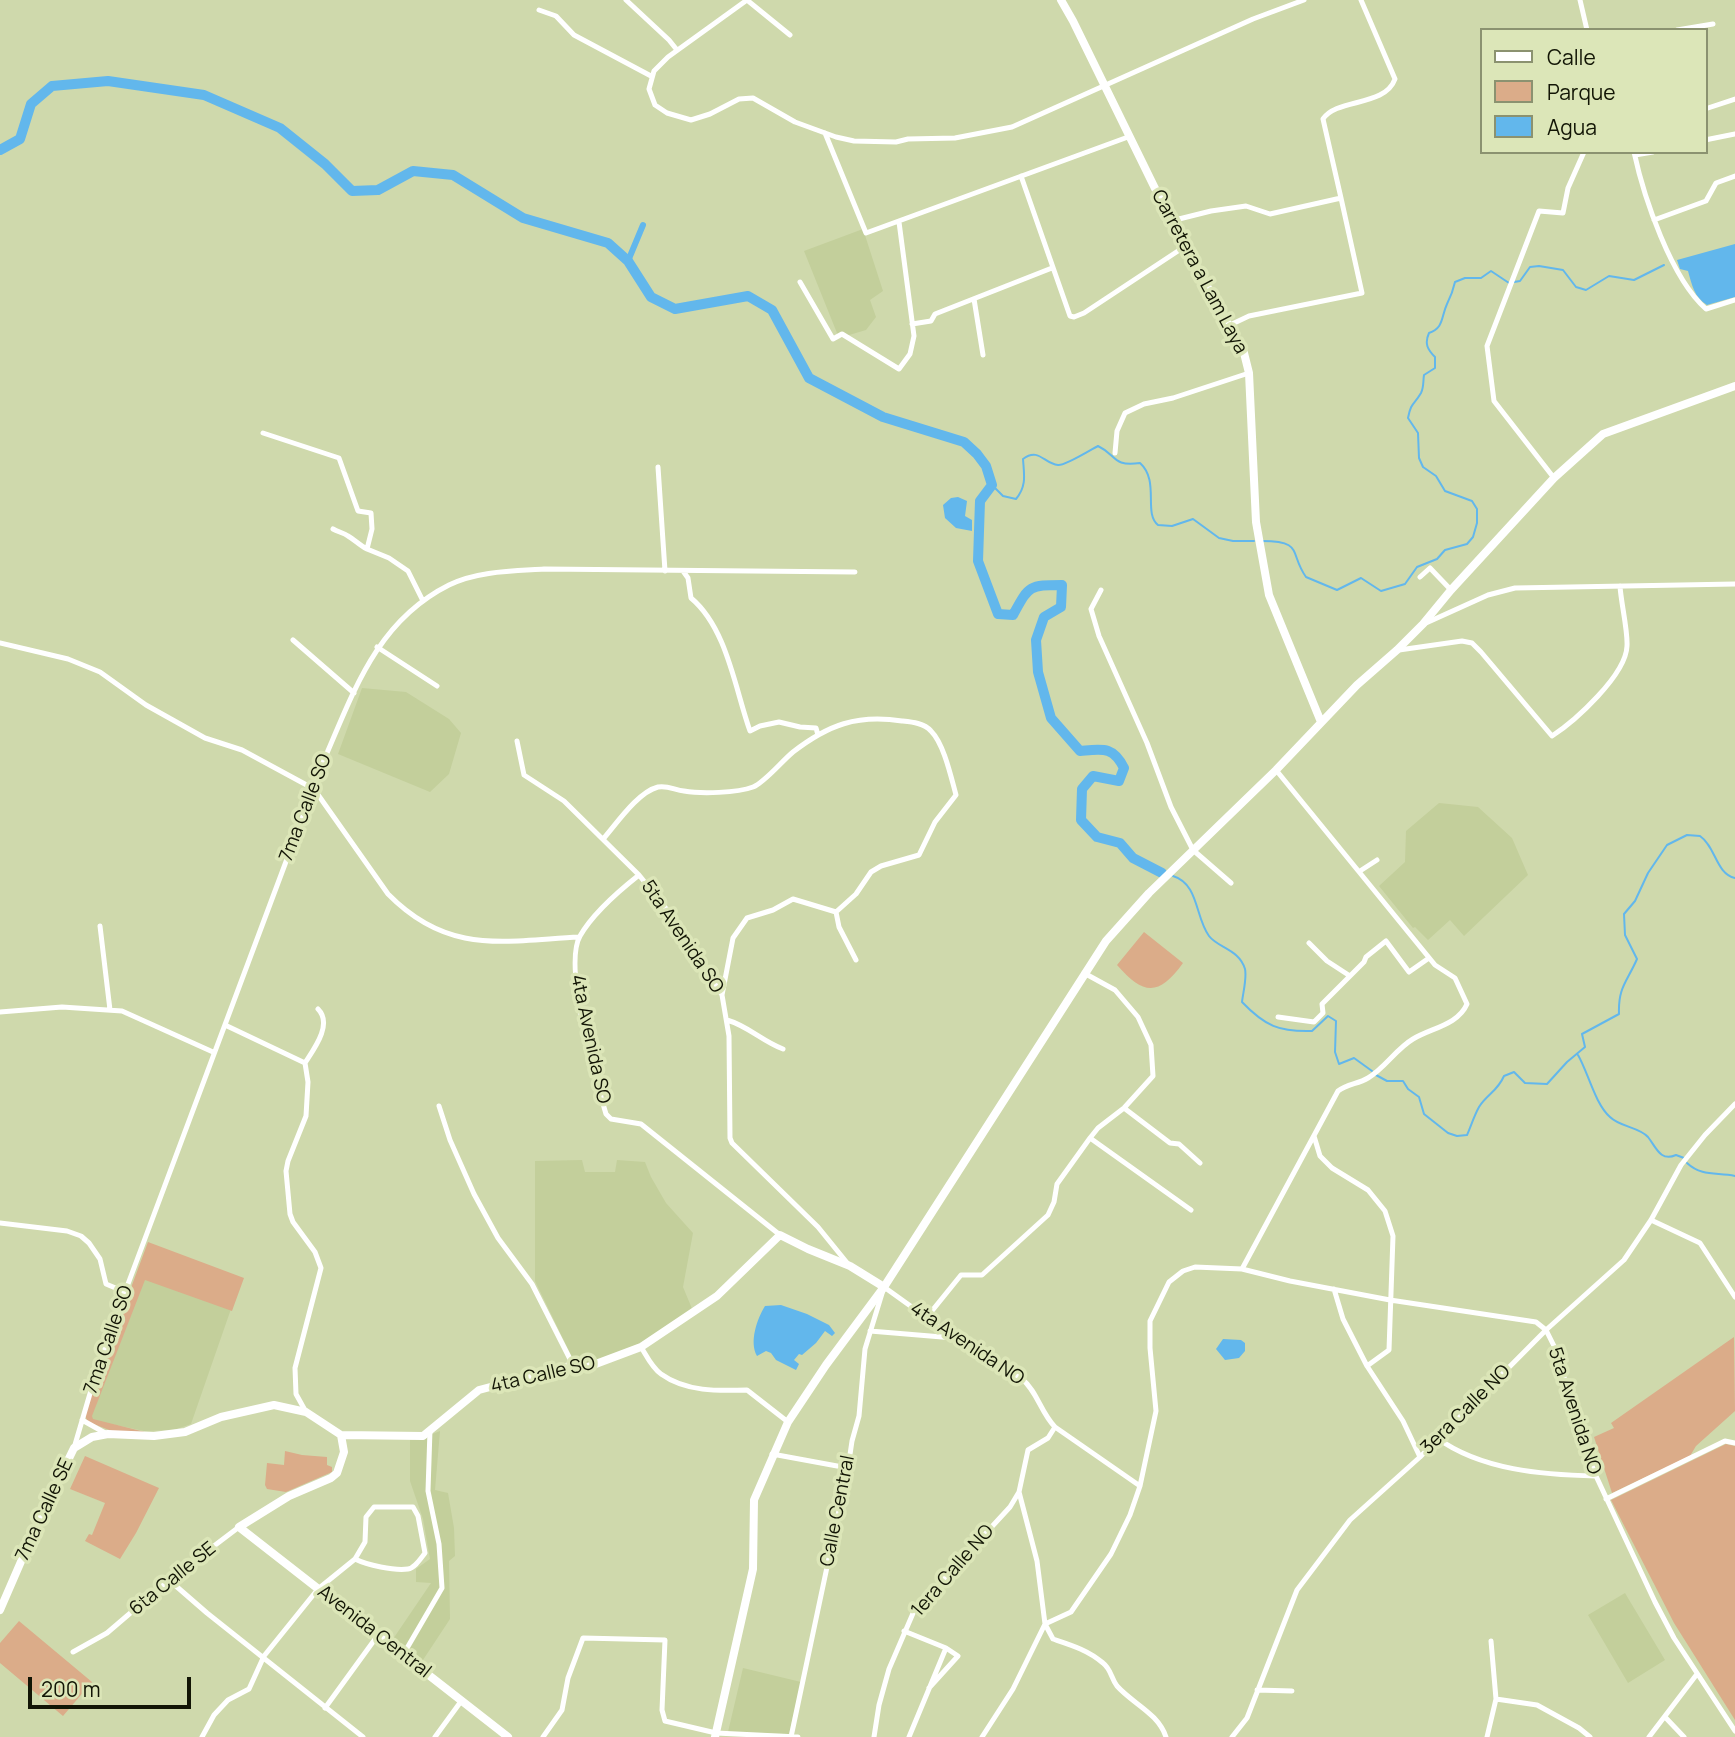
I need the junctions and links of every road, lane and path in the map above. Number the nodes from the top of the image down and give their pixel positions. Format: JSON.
{"nodes":[{"id":1,"x":626,"y":0,"type":"edge"},
{"id":2,"x":747,"y":0,"type":"edge"},
{"id":3,"x":1061,"y":0,"type":"edge"},
{"id":4,"x":1304,"y":0,"type":"edge"},
{"id":5,"x":1361,"y":0,"type":"edge"},
{"id":6,"x":1580,"y":0,"type":"edge"},
{"id":7,"x":539,"y":10,"type":"dead end"},
{"id":8,"x":1713,"y":24,"type":"dead end"},
{"id":9,"x":1587,"y":28,"type":"edge"},
{"id":10,"x":1688,"y":28,"type":"edge"},
{"id":11,"x":790,"y":35,"type":"dead end"},
{"id":12,"x":677,"y":50,"type":"junction"},
{"id":13,"x":651,"y":76,"type":"junction"},
{"id":14,"x":1105,"y":84,"type":"junction"},
{"id":15,"x":1735,"y":99,"type":"edge"},
{"id":16,"x":1707,"y":108,"type":"edge"},
{"id":17,"x":825,"y":133,"type":"junction"},
{"id":18,"x":1735,"y":134,"type":"edge"},
{"id":19,"x":1128,"y":137,"type":"junction"},
{"id":20,"x":1707,"y":140,"type":"edge"},
{"id":21,"x":1583,"y":154,"type":"edge"},
{"id":22,"x":1634,"y":154,"type":"edge"},
{"id":23,"x":1021,"y":176,"type":"junction"},
{"id":24,"x":1735,"y":176,"type":"edge"},
{"id":25,"x":1340,"y":198,"type":"junction"},
{"id":26,"x":1654,"y":220,"type":"junction"},
{"id":27,"x":1171,"y":221,"type":"junction"},
{"id":28,"x":899,"y":222,"type":"junction"},
{"id":29,"x":1184,"y":247,"type":"junction"},
{"id":30,"x":1052,"y":268,"type":"junction"},
{"id":31,"x":800,"y":282,"type":"dead end"},
{"id":32,"x":974,"y":299,"type":"junction"},
{"id":33,"x":1735,"y":300,"type":"edge"},
{"id":34,"x":912,"y":324,"type":"junction"},
{"id":35,"x":1230,"y":325,"type":"junction"},
{"id":36,"x":983,"y":355,"type":"dead end"},
{"id":37,"x":1248,"y":373,"type":"junction"},
{"id":38,"x":1734,"y":386,"type":"edge"},
{"id":39,"x":263,"y":433,"type":"dead end"},
{"id":40,"x":1115,"y":453,"type":"dead end"},
{"id":41,"x":658,"y":467,"type":"dead end"},
{"id":42,"x":1553,"y":478,"type":"junction"},
{"id":43,"x":333,"y":529,"type":"dead end"},
{"id":44,"x":367,"y":549,"type":"junction"},
{"id":45,"x":664,"y":571,"type":"junction"},
{"id":46,"x":682,"y":571,"type":"junction"},
{"id":47,"x":855,"y":572,"type":"dead end"},
{"id":48,"x":1420,"y":577,"type":"dead end"},
{"id":49,"x":1735,"y":584,"type":"edge"},
{"id":50,"x":1619,"y":586,"type":"junction"},
{"id":51,"x":1101,"y":590,"type":"dead end"},
{"id":52,"x":1451,"y":590,"type":"junction"},
{"id":53,"x":423,"y":601,"type":"junction"},
{"id":54,"x":1423,"y":624,"type":"junction"},
{"id":55,"x":293,"y":640,"type":"dead end"},
{"id":56,"x":0,"y":643,"type":"edge"},
{"id":57,"x":377,"y":647,"type":"junction"},
{"id":58,"x":1397,"y":650,"type":"junction"},
{"id":59,"x":437,"y":686,"type":"dead end"},
{"id":60,"x":354,"y":693,"type":"junction"},
{"id":61,"x":1321,"y":722,"type":"junction"},
{"id":62,"x":818,"y":735,"type":"junction"},
{"id":63,"x":517,"y":741,"type":"dead end"},
{"id":64,"x":1276,"y":770,"type":"junction"},
{"id":65,"x":314,"y":789,"type":"junction"},
{"id":66,"x":604,"y":838,"type":"junction"},
{"id":67,"x":1196,"y":848,"type":"junction"},
{"id":68,"x":1377,"y":860,"type":"dead end"},
{"id":69,"x":1360,"y":871,"type":"junction"},
{"id":70,"x":639,"y":875,"type":"junction"},
{"id":71,"x":1231,"y":883,"type":"dead end"},
{"id":72,"x":836,"y":912,"type":"junction"},
{"id":73,"x":100,"y":926,"type":"dead end"},
{"id":74,"x":579,"y":937,"type":"junction"},
{"id":75,"x":1308,"y":943,"type":"dead end"},
{"id":76,"x":1429,"y":958,"type":"junction"},
{"id":77,"x":856,"y":960,"type":"dead end"},
{"id":78,"x":1084,"y":973,"type":"junction"},
{"id":79,"x":1350,"y":976,"type":"junction"},
{"id":80,"x":722,"y":995,"type":"junction"},
{"id":81,"x":318,"y":1009,"type":"dead end"},
{"id":82,"x":110,"y":1010,"type":"junction"},
{"id":83,"x":0,"y":1012,"type":"edge"},
{"id":84,"x":1278,"y":1017,"type":"dead end"},
{"id":85,"x":727,"y":1020,"type":"junction"},
{"id":86,"x":225,"y":1025,"type":"junction"},
{"id":87,"x":783,"y":1049,"type":"dead end"},
{"id":88,"x":213,"y":1052,"type":"junction"},
{"id":89,"x":304,"y":1063,"type":"junction"},
{"id":90,"x":1735,"y":1104,"type":"edge"},
{"id":91,"x":439,"y":1106,"type":"dead end"},
{"id":92,"x":1124,"y":1108,"type":"junction"},
{"id":93,"x":1314,"y":1136,"type":"junction"},
{"id":94,"x":1090,"y":1138,"type":"junction"},
{"id":95,"x":1200,"y":1163,"type":"dead end"},
{"id":96,"x":1191,"y":1210,"type":"dead end"},
{"id":97,"x":1651,"y":1220,"type":"junction"},
{"id":98,"x":0,"y":1223,"type":"edge"},
{"id":99,"x":780,"y":1235,"type":"junction"},
{"id":100,"x":850,"y":1266,"type":"junction"},
{"id":101,"x":1242,"y":1269,"type":"junction"},
{"id":102,"x":884,"y":1287,"type":"junction"},
{"id":103,"x":1334,"y":1289,"type":"junction"},
{"id":104,"x":125,"y":1292,"type":"junction"},
{"id":105,"x":1735,"y":1297,"type":"edge"},
{"id":106,"x":1390,"y":1300,"type":"junction"},
{"id":107,"x":928,"y":1317,"type":"junction"},
{"id":108,"x":1546,"y":1330,"type":"junction"},
{"id":109,"x":870,"y":1331,"type":"junction"},
{"id":110,"x":955,"y":1338,"type":"junction"},
{"id":111,"x":640,"y":1347,"type":"junction"},
{"id":112,"x":573,"y":1365,"type":"junction"},
{"id":113,"x":1367,"y":1366,"type":"junction"},
{"id":114,"x":296,"y":1394,"type":"junction"},
{"id":115,"x":287,"y":1406,"type":"junction"},
{"id":116,"x":306,"y":1412,"type":"junction"},
{"id":117,"x":82,"y":1420,"type":"junction"},
{"id":118,"x":788,"y":1422,"type":"junction"},
{"id":119,"x":1055,"y":1427,"type":"junction"},
{"id":120,"x":430,"y":1430,"type":"junction"},
{"id":121,"x":108,"y":1434,"type":"junction"},
{"id":122,"x":341,"y":1435,"type":"junction"},
{"id":123,"x":363,"y":1437,"type":"junction"},
{"id":124,"x":1437,"y":1437,"type":"junction"},
{"id":125,"x":1735,"y":1443,"type":"edge"},
{"id":126,"x":74,"y":1448,"type":"junction"},
{"id":127,"x":344,"y":1452,"type":"junction"},
{"id":128,"x":772,"y":1454,"type":"junction"},
{"id":129,"x":1420,"y":1457,"type":"junction"},
{"id":130,"x":848,"y":1468,"type":"junction"},
{"id":131,"x":1596,"y":1476,"type":"junction"},
{"id":132,"x":1140,"y":1486,"type":"junction"},
{"id":133,"x":1019,"y":1492,"type":"junction"},
{"id":134,"x":1606,"y":1499,"type":"junction"},
{"id":135,"x":239,"y":1527,"type":"junction"},
{"id":136,"x":355,"y":1559,"type":"junction"},
{"id":137,"x":169,"y":1580,"type":"junction"},
{"id":138,"x":318,"y":1589,"type":"junction"},
{"id":139,"x":0,"y":1610,"type":"edge"},
{"id":140,"x":1045,"y":1623,"type":"junction"},
{"id":141,"x":904,"y":1631,"type":"junction"},
{"id":142,"x":378,"y":1635,"type":"junction"},
{"id":143,"x":1491,"y":1641,"type":"dead end"},
{"id":144,"x":946,"y":1648,"type":"junction"},
{"id":145,"x":73,"y":1652,"type":"dead end"},
{"id":146,"x":403,"y":1655,"type":"junction"},
{"id":147,"x":264,"y":1656,"type":"junction"},
{"id":148,"x":1697,"y":1674,"type":"junction"},
{"id":149,"x":929,"y":1688,"type":"junction"},
{"id":150,"x":1257,"y":1690,"type":"junction"},
{"id":151,"x":1292,"y":1690,"type":"dead end"},
{"id":152,"x":1496,"y":1699,"type":"junction"},
{"id":153,"x":462,"y":1700,"type":"junction"},
{"id":154,"x":325,"y":1708,"type":"junction"},
{"id":155,"x":1665,"y":1717,"type":"junction"},
{"id":156,"x":1735,"y":1731,"type":"edge"},
{"id":157,"x":715,"y":1735,"type":"edge"},
{"id":158,"x":202,"y":1737,"type":"edge"},
{"id":159,"x":363,"y":1737,"type":"edge"},
{"id":160,"x":435,"y":1737,"type":"edge"},
{"id":161,"x":508,"y":1737,"type":"edge"},
{"id":162,"x":544,"y":1737,"type":"edge"},
{"id":163,"x":791,"y":1737,"type":"edge"},
{"id":164,"x":798,"y":1737,"type":"edge"},
{"id":165,"x":874,"y":1737,"type":"edge"},
{"id":166,"x":909,"y":1737,"type":"edge"},
{"id":167,"x":982,"y":1737,"type":"edge"},
{"id":168,"x":1167,"y":1737,"type":"edge"},
{"id":169,"x":1232,"y":1737,"type":"edge"},
{"id":170,"x":1487,"y":1737,"type":"edge"},
{"id":171,"x":1590,"y":1737,"type":"edge"},
{"id":172,"x":1649,"y":1737,"type":"edge"},
{"id":173,"x":1684,"y":1737,"type":"edge"}],
"edges":[{"from":1,"to":12,"type":"street"},
{"from":2,"to":11,"type":"street"},
{"from":2,"to":12,"type":"street"},
{"from":3,"to":14,"type":"street","name":"Carretera a Lam Laya"},
{"from":4,"to":14,"type":"street"},
{"from":5,"to":25,"type":"street"},
{"from":6,"to":9,"type":"street"},
{"from":7,"to":13,"type":"street"},
{"from":8,"to":10,"type":"street"},
{"from":12,"to":13,"type":"street"},
{"from":13,"to":17,"type":"street"},
{"from":14,"to":17,"type":"street"},
{"from":14,"to":19,"type":"street","name":"Carretera a Lam Laya"},
{"from":15,"to":16,"type":"street"},
{"from":17,"to":28,"type":"street"},
{"from":18,"to":20,"type":"street"},
{"from":19,"to":23,"type":"street"},
{"from":19,"to":27,"type":"street","name":"Carretera a Lam Laya"},
{"from":21,"to":42,"type":"street"},
{"from":22,"to":26,"type":"street"},
{"from":23,"to":28,"type":"street"},
{"from":23,"to":30,"type":"street"},
{"from":24,"to":26,"type":"street"},
{"from":25,"to":27,"type":"street"},
{"from":25,"to":35,"type":"street"},
{"from":26,"to":33,"type":"street"},
{"from":27,"to":29,"type":"street","name":"Carretera a Lam Laya"},
{"from":28,"to":34,"type":"street"},
{"from":29,"to":30,"type":"street"},
{"from":29,"to":35,"type":"street","name":"Carretera a Lam Laya"},
{"from":30,"to":32,"type":"street"},
{"from":31,"to":34,"type":"street"},
{"from":32,"to":34,"type":"street"},
{"from":32,"to":36,"type":"street"},
{"from":35,"to":37,"type":"street","name":"Carretera a Lam Laya"},
{"from":37,"to":40,"type":"street"},
{"from":37,"to":61,"type":"street","name":"Carretera a Lam Laya"},
{"from":38,"to":42,"type":"street"},
{"from":39,"to":44,"type":"street"},
{"from":41,"to":45,"type":"street"},
{"from":42,"to":52,"type":"street"},
{"from":43,"to":44,"type":"street"},
{"from":44,"to":53,"type":"street"},
{"from":45,"to":46,"type":"street","name":"7ma Calle SO"},
{"from":45,"to":53,"type":"street","name":"7ma Calle SO"},
{"from":46,"to":47,"type":"street","name":"7ma Calle SO"},
{"from":46,"to":62,"type":"street"},
{"from":48,"to":52,"type":"street"},
{"from":49,"to":50,"type":"street"},
{"from":50,"to":54,"type":"street"},
{"from":50,"to":58,"type":"street"},
{"from":51,"to":67,"type":"street"},
{"from":52,"to":54,"type":"street"},
{"from":53,"to":57,"type":"street","name":"7ma Calle SO"},
{"from":54,"to":58,"type":"street"},
{"from":55,"to":60,"type":"street"},
{"from":56,"to":65,"type":"street"},
{"from":57,"to":59,"type":"street"},
{"from":57,"to":60,"type":"street","name":"7ma Calle SO"},
{"from":58,"to":61,"type":"street"},
{"from":60,"to":65,"type":"street","name":"7ma Calle SO"},
{"from":61,"to":64,"type":"street"},
{"from":62,"to":66,"type":"street"},
{"from":62,"to":72,"type":"street"},
{"from":63,"to":66,"type":"street","name":"5ta Avenida SO"},
{"from":64,"to":67,"type":"street"},
{"from":64,"to":69,"type":"street"},
{"from":65,"to":74,"type":"street"},
{"from":65,"to":86,"type":"street","name":"7ma Calle SO"},
{"from":66,"to":70,"type":"street","name":"5ta Avenida SO"},
{"from":67,"to":71,"type":"street"},
{"from":67,"to":78,"type":"street"},
{"from":68,"to":69,"type":"street"},
{"from":69,"to":76,"type":"street"},
{"from":70,"to":74,"type":"street"},
{"from":70,"to":80,"type":"street","name":"5ta Avenida SO"},
{"from":72,"to":77,"type":"street"},
{"from":72,"to":80,"type":"street"},
{"from":73,"to":82,"type":"street"},
{"from":74,"to":99,"type":"street","name":"4ta Avenida SO"},
{"from":75,"to":79,"type":"street"},
{"from":76,"to":79,"type":"street"},
{"from":76,"to":93,"type":"street"},
{"from":78,"to":92,"type":"street"},
{"from":78,"to":102,"type":"street"},
{"from":79,"to":84,"type":"street"},
{"from":80,"to":85,"type":"street","name":"5ta Avenida SO"},
{"from":81,"to":89,"type":"street"},
{"from":82,"to":83,"type":"street"},
{"from":82,"to":88,"type":"street"},
{"from":85,"to":87,"type":"street"},
{"from":85,"to":100,"type":"street","name":"5ta Avenida SO"},
{"from":86,"to":88,"type":"street","name":"7ma Calle SO"},
{"from":86,"to":89,"type":"street"},
{"from":88,"to":104,"type":"street","name":"7ma Calle SO"},
{"from":89,"to":114,"type":"street"},
{"from":90,"to":97,"type":"street","name":"3era Calle NO"},
{"from":91,"to":112,"type":"street"},
{"from":92,"to":94,"type":"street"},
{"from":92,"to":95,"type":"street"},
{"from":93,"to":101,"type":"street"},
{"from":93,"to":106,"type":"street"},
{"from":94,"to":96,"type":"street"},
{"from":94,"to":107,"type":"street"},
{"from":97,"to":105,"type":"street"},
{"from":97,"to":108,"type":"street","name":"3era Calle NO"},
{"from":98,"to":104,"type":"street"},
{"from":99,"to":100,"type":"street","name":"4ta Avenida SO"},
{"from":99,"to":111,"type":"street","name":"4ta Calle SO"},
{"from":100,"to":102,"type":"street","name":"4ta Avenida SO"},
{"from":101,"to":103,"type":"street","name":"5ta Avenida NO"},
{"from":101,"to":132,"type":"street","name":"5ta Avenida NO"},
{"from":102,"to":107,"type":"street","name":"4ta Avenida NO"},
{"from":102,"to":109,"type":"street","name":"Calle Central"},
{"from":102,"to":118,"type":"street"},
{"from":103,"to":106,"type":"street","name":"5ta Avenida NO"},
{"from":103,"to":113,"type":"street"},
{"from":104,"to":117,"type":"street","name":"7ma Calle SO"},
{"from":106,"to":108,"type":"street","name":"5ta Avenida NO"},
{"from":106,"to":113,"type":"street"},
{"from":107,"to":110,"type":"street","name":"4ta Avenida NO"},
{"from":108,"to":124,"type":"street","name":"3era Calle NO"},
{"from":108,"to":131,"type":"street","name":"5ta Avenida NO"},
{"from":109,"to":110,"type":"street"},
{"from":109,"to":130,"type":"street","name":"Calle Central"},
{"from":110,"to":119,"type":"street","name":"4ta Avenida NO"},
{"from":111,"to":112,"type":"street","name":"4ta Calle SO"},
{"from":111,"to":118,"type":"street"},
{"from":112,"to":120,"type":"street","name":"4ta Calle SO"},
{"from":113,"to":129,"type":"street"},
{"from":114,"to":115,"type":"street"},
{"from":114,"to":116,"type":"street"},
{"from":115,"to":116,"type":"street"},
{"from":115,"to":121,"type":"street"},
{"from":116,"to":122,"type":"street"},
{"from":117,"to":121,"type":"street"},
{"from":117,"to":126,"type":"street","name":"7ma Calle SO"},
{"from":118,"to":128,"type":"street"},
{"from":119,"to":132,"type":"street","name":"4ta Avenida NO"},
{"from":119,"to":133,"type":"street"},
{"from":120,"to":123,"type":"street"},
{"from":120,"to":146,"type":"street"},
{"from":121,"to":126,"type":"street"},
{"from":122,"to":123,"type":"street"},
{"from":122,"to":127,"type":"street"},
{"from":123,"to":127,"type":"street"},
{"from":124,"to":129,"type":"street","name":"3era Calle NO"},
{"from":124,"to":131,"type":"street"},
{"from":125,"to":134,"type":"street"},
{"from":126,"to":139,"type":"street","name":"7ma Calle SE"},
{"from":127,"to":135,"type":"street"},
{"from":128,"to":130,"type":"street"},
{"from":128,"to":157,"type":"street"},
{"from":129,"to":150,"type":"street","name":"3era Calle NO"},
{"from":130,"to":163,"type":"street","name":"Calle Central"},
{"from":131,"to":134,"type":"street","name":"5ta Avenida NO"},
{"from":132,"to":140,"type":"street"},
{"from":133,"to":140,"type":"street"},
{"from":133,"to":141,"type":"street","name":"1era Calle NO"},
{"from":134,"to":148,"type":"street","name":"5ta Avenida NO"},
{"from":135,"to":137,"type":"street","name":"6ta Calle SE"},
{"from":135,"to":138,"type":"street","name":"Avenida Central"},
{"from":136,"to":136,"type":"street"},
{"from":136,"to":138,"type":"street"},
{"from":137,"to":145,"type":"street","name":"6ta Calle SE"},
{"from":137,"to":147,"type":"street"},
{"from":138,"to":142,"type":"street","name":"Avenida Central"},
{"from":138,"to":147,"type":"street"},
{"from":140,"to":167,"type":"street"},
{"from":140,"to":168,"type":"street"},
{"from":141,"to":144,"type":"street"},
{"from":141,"to":165,"type":"street","name":"1era Calle NO"},
{"from":142,"to":146,"type":"street","name":"Avenida Central"},
{"from":142,"to":154,"type":"street"},
{"from":143,"to":152,"type":"street"},
{"from":144,"to":149,"type":"street"},
{"from":144,"to":149,"type":"street"},
{"from":146,"to":153,"type":"street","name":"Avenida Central"},
{"from":147,"to":154,"type":"street"},
{"from":147,"to":158,"type":"street"},
{"from":148,"to":155,"type":"street"},
{"from":148,"to":156,"type":"street","name":"5ta Avenida NO"},
{"from":149,"to":166,"type":"street"},
{"from":150,"to":151,"type":"street"},
{"from":150,"to":169,"type":"street","name":"3era Calle NO"},
{"from":152,"to":170,"type":"street"},
{"from":152,"to":171,"type":"street"},
{"from":153,"to":160,"type":"street"},
{"from":153,"to":161,"type":"street","name":"Avenida Central"},
{"from":154,"to":159,"type":"street"},
{"from":155,"to":172,"type":"street"},
{"from":155,"to":173,"type":"street"},
{"from":157,"to":162,"type":"street"},
{"from":157,"to":163,"type":"street"},
{"from":163,"to":164,"type":"street"}]}
